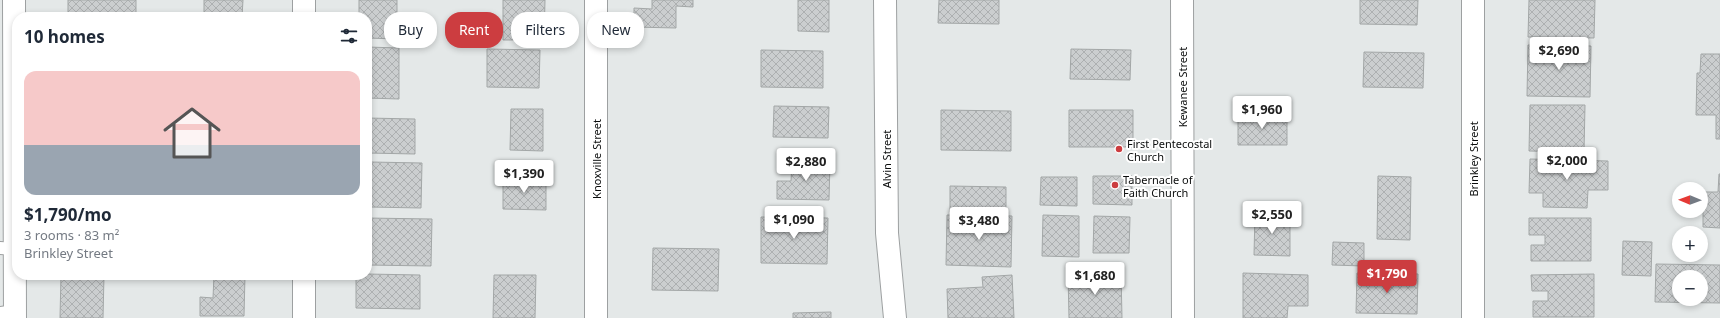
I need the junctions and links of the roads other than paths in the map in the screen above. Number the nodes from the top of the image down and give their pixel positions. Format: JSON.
{"nodes":[{"id":1,"x":14,"y":0,"type":"edge"},
{"id":2,"x":304,"y":0,"type":"edge"},
{"id":3,"x":596,"y":0,"type":"edge"},
{"id":4,"x":885,"y":0,"type":"edge"},
{"id":5,"x":1182,"y":0,"type":"edge"},
{"id":6,"x":1473,"y":0,"type":"edge"},
{"id":7,"x":14,"y":12,"type":"edge"},
{"id":8,"x":304,"y":12,"type":"edge"},
{"id":9,"x":12,"y":54,"type":"edge"},
{"id":10,"x":7,"y":188,"type":"edge"},
{"id":11,"x":7,"y":249,"type":"edge"},
{"id":12,"x":304,"y":280,"type":"edge"},
{"id":13,"x":10,"y":314,"type":"edge"},
{"id":14,"x":304,"y":318,"type":"edge"},
{"id":15,"x":596,"y":318,"type":"edge"},
{"id":16,"x":895,"y":318,"type":"edge"},
{"id":17,"x":1183,"y":318,"type":"edge"},
{"id":18,"x":1473,"y":318,"type":"edge"}],
"edges":[{"from":1,"to":7,"type":"street"},
{"from":2,"to":8,"type":"street"},
{"from":3,"to":15,"type":"street","name":"Knoxville Street"},
{"from":4,"to":16,"type":"street","name":"Alvin Street"},
{"from":5,"to":17,"type":"street","name":"Kewanee Street"},
{"from":6,"to":18,"type":"street","name":"Brinkley Street"},
{"from":9,"to":10,"type":"street"},
{"from":10,"to":11,"type":"street"},
{"from":11,"to":13,"type":"street"},
{"from":12,"to":14,"type":"street"}]}
